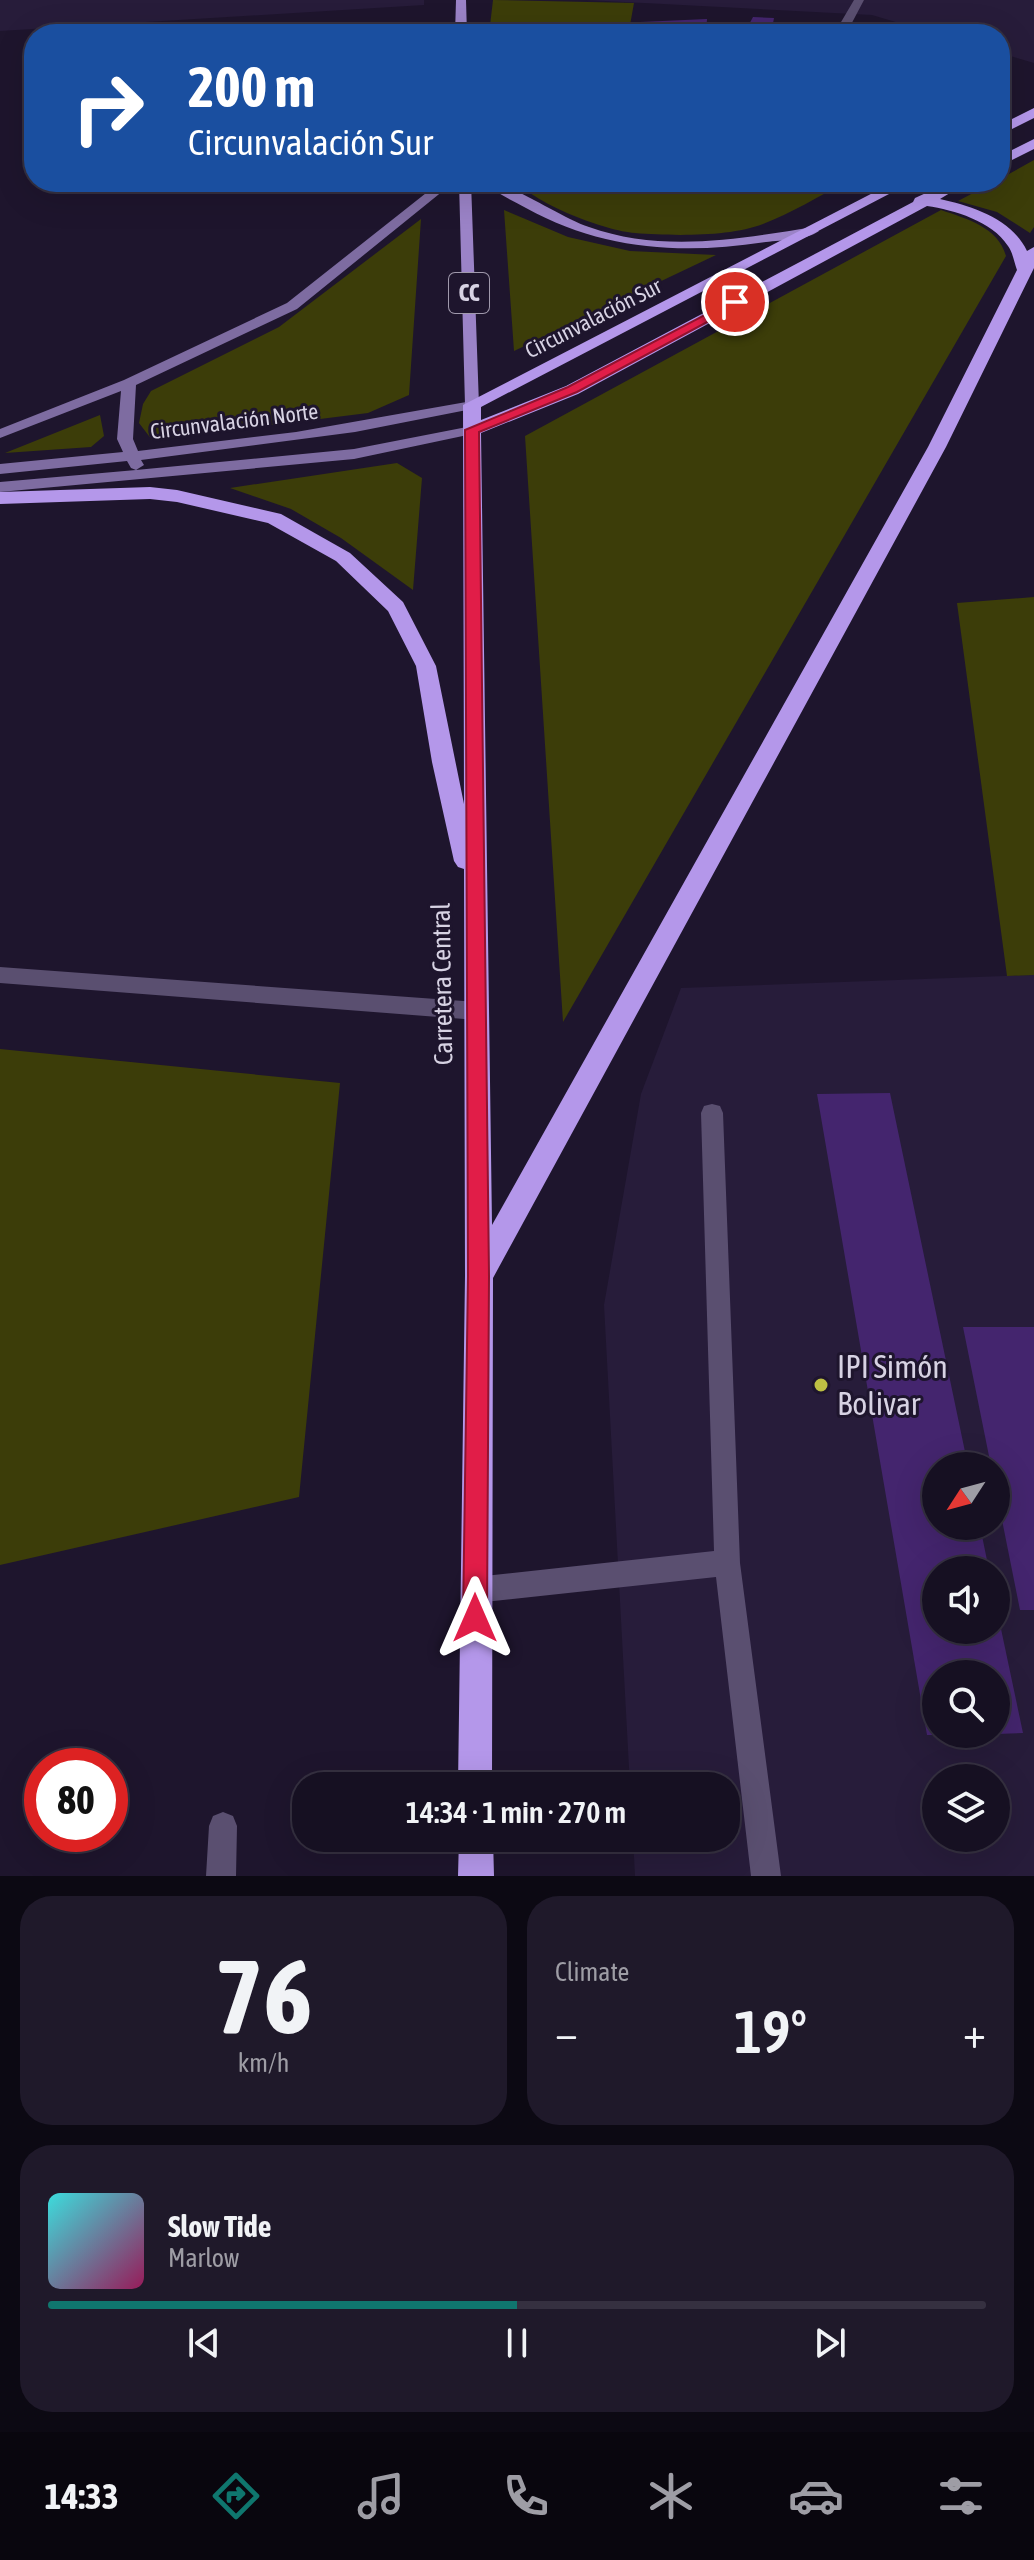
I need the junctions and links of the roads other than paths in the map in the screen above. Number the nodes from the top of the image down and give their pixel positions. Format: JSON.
{"nodes":[{"id":1,"x":461,"y":0,"type":"edge"},
{"id":2,"x":859,"y":0,"type":"edge"},
{"id":3,"x":461,"y":24,"type":"edge"},
{"id":4,"x":846,"y":24,"type":"edge"},
{"id":5,"x":1034,"y":112,"type":"edge"},
{"id":6,"x":1010,"y":125,"type":"edge"},
{"id":7,"x":1034,"y":143,"type":"edge"},
{"id":8,"x":1010,"y":156,"type":"edge"},
{"id":9,"x":435,"y":192,"type":"edge"},
{"id":10,"x":465,"y":192,"type":"edge"},
{"id":11,"x":507,"y":192,"type":"edge"},
{"id":12,"x":886,"y":192,"type":"edge"},
{"id":13,"x":942,"y":192,"type":"edge"},
{"id":14,"x":875,"y":198,"type":"junction"},
{"id":15,"x":925,"y":201,"type":"junction"},
{"id":16,"x":813,"y":231,"type":"junction"},
{"id":17,"x":1029,"y":260,"type":"edge"},
{"id":18,"x":129,"y":383,"type":"junction"},
{"id":19,"x":472,"y":405,"type":"junction"},
{"id":20,"x":472,"y":430,"type":"junction"},
{"id":21,"x":0,"y":434,"type":"edge"},
{"id":22,"x":132,"y":456,"type":"junction"},
{"id":23,"x":0,"y":469,"type":"edge"},
{"id":24,"x":146,"y":475,"type":"junction"},
{"id":25,"x":0,"y":487,"type":"edge"},
{"id":26,"x":0,"y":498,"type":"edge"},
{"id":27,"x":476,"y":903,"type":"junction"},
{"id":28,"x":0,"y":975,"type":"edge"},
{"id":29,"x":477,"y":1011,"type":"junction"},
{"id":30,"x":712,"y":1113,"type":"dead end"},
{"id":31,"x":479,"y":1276,"type":"junction"},
{"id":32,"x":727,"y":1563,"type":"junction"},
{"id":33,"x":475,"y":1590,"type":"junction"},
{"id":34,"x":475,"y":1772,"type":"edge"},
{"id":35,"x":223,"y":1826,"type":"dead end"},
{"id":36,"x":476,"y":1852,"type":"edge"},
{"id":37,"x":221,"y":1876,"type":"edge"},
{"id":38,"x":476,"y":1876,"type":"edge"},
{"id":39,"x":766,"y":1876,"type":"edge"}],
"edges":[{"from":1,"to":3,"type":"main road"},
{"from":2,"to":4,"type":"street"},
{"from":5,"to":6,"type":"highway"},
{"from":7,"to":8,"type":"highway"},
{"from":9,"to":18,"type":"main road"},
{"from":10,"to":19,"type":"main road","name":"Carretera Central","number":"CC"},
{"from":11,"to":16,"type":"main road"},
{"from":12,"to":14,"type":"highway","name":"Circunvalación Sur"},
{"from":13,"to":15,"type":"highway","name":"Circunvalación Sur"},
{"from":14,"to":15,"type":"highway"},
{"from":14,"to":16,"type":"highway","name":"Circunvalación Sur"},
{"from":15,"to":17,"type":"highway"},
{"from":15,"to":20,"type":"highway","name":"Circunvalación Sur"},
{"from":16,"to":19,"type":"highway","name":"Circunvalación Sur"},
{"from":17,"to":31,"type":"highway"},
{"from":18,"to":21,"type":"main road"},
{"from":18,"to":22,"type":"main road"},
{"from":19,"to":20,"type":"highway","name":"Carretera Central","number":"CC"},
{"from":19,"to":22,"type":"main road","name":"Circunvalación Norte"},
{"from":20,"to":24,"type":"main road","name":"Circunvalación Norte"},
{"from":20,"to":27,"type":"highway","name":"Carretera Central","number":"CC"},
{"from":22,"to":23,"type":"main road","name":"Circunvalación Norte"},
{"from":22,"to":24,"type":"main road"},
{"from":24,"to":25,"type":"main road","name":"Circunvalación Norte"},
{"from":26,"to":27,"type":"highway"},
{"from":27,"to":29,"type":"highway","name":"Carretera Central","number":"CC"},
{"from":28,"to":29,"type":"street"},
{"from":29,"to":31,"type":"highway","name":"Carretera Central","number":"CC"},
{"from":30,"to":32,"type":"street"},
{"from":31,"to":33,"type":"highway","name":"Carretera Central","number":"CC"},
{"from":32,"to":33,"type":"street"},
{"from":32,"to":39,"type":"street"},
{"from":33,"to":34,"type":"highway","name":"Carretera Central","number":"CC"},
{"from":35,"to":37,"type":"street"},
{"from":36,"to":38,"type":"highway"}]}
